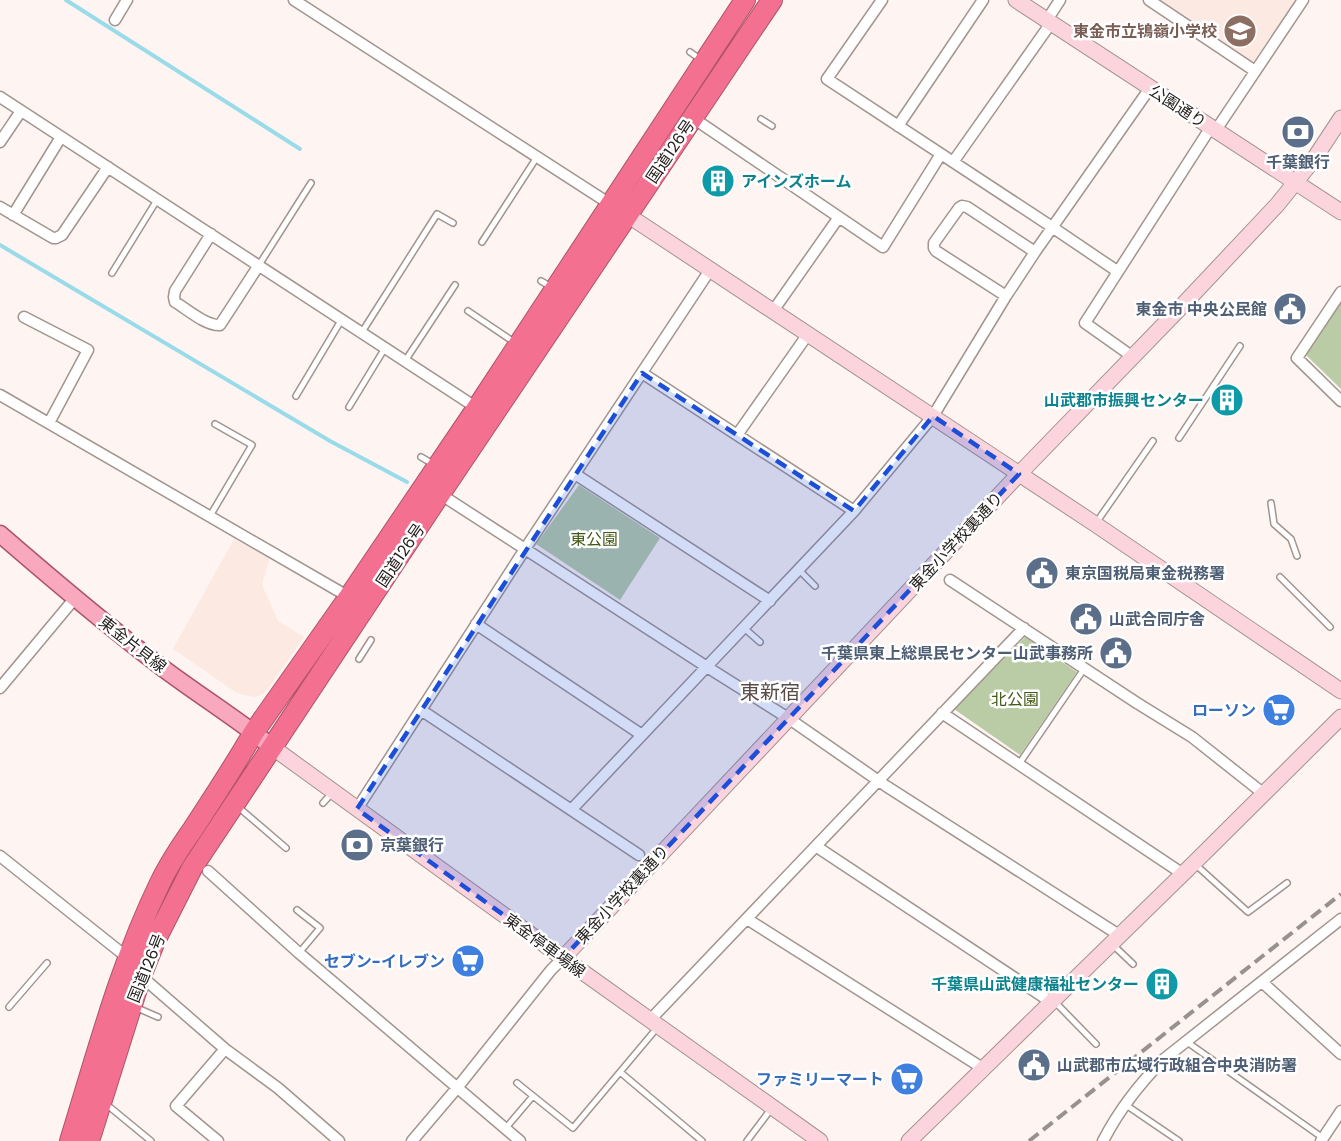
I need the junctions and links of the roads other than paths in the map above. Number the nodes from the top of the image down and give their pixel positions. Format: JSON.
{"nodes":[{"id":1,"x":127,"y":0,"type":"edge"},
{"id":2,"x":294,"y":0,"type":"edge"},
{"id":3,"x":772,"y":0,"type":"edge"},
{"id":4,"x":882,"y":0,"type":"edge"},
{"id":5,"x":983,"y":0,"type":"edge"},
{"id":6,"x":1016,"y":0,"type":"edge"},
{"id":7,"x":1060,"y":0,"type":"edge"},
{"id":8,"x":1149,"y":0,"type":"edge"},
{"id":9,"x":1304,"y":0,"type":"edge"},
{"id":10,"x":739,"y":2,"type":"edge"},
{"id":11,"x":115,"y":20,"type":"dead end"},
{"id":12,"x":1049,"y":22,"type":"junction"},
{"id":13,"x":1256,"y":71,"type":"junction"},
{"id":14,"x":1150,"y":87,"type":"junction"},
{"id":15,"x":0,"y":98,"type":"edge"},
{"id":16,"x":21,"y":111,"type":"junction"},
{"id":17,"x":693,"y":118,"type":"junction"},
{"id":18,"x":1341,"y":118,"type":"edge"},
{"id":19,"x":761,"y":119,"type":"dead end"},
{"id":20,"x":772,"y":126,"type":"dead end"},
{"id":21,"x":898,"y":126,"type":"junction"},
{"id":22,"x":1213,"y":128,"type":"junction"},
{"id":23,"x":61,"y":137,"type":"junction"},
{"id":24,"x":0,"y":142,"type":"edge"},
{"id":25,"x":941,"y":154,"type":"junction"},
{"id":26,"x":537,"y":157,"type":"junction"},
{"id":27,"x":953,"y":162,"type":"junction"},
{"id":28,"x":108,"y":167,"type":"junction"},
{"id":29,"x":310,"y":183,"type":"dead end"},
{"id":30,"x":1296,"y":183,"type":"junction"},
{"id":31,"x":157,"y":200,"type":"junction"},
{"id":32,"x":609,"y":204,"type":"junction"},
{"id":33,"x":0,"y":207,"type":"edge"},
{"id":34,"x":1341,"y":212,"type":"edge"},
{"id":35,"x":13,"y":214,"type":"junction"},
{"id":36,"x":628,"y":215,"type":"junction"},
{"id":37,"x":839,"y":217,"type":"junction"},
{"id":38,"x":453,"y":224,"type":"dead end"},
{"id":39,"x":1053,"y":227,"type":"junction"},
{"id":40,"x":211,"y":234,"type":"junction"},
{"id":41,"x":482,"y":242,"type":"dead end"},
{"id":42,"x":1035,"y":252,"type":"junction"},
{"id":43,"x":259,"y":265,"type":"junction"},
{"id":44,"x":710,"y":270,"type":"junction"},
{"id":45,"x":1117,"y":271,"type":"junction"},
{"id":46,"x":112,"y":273,"type":"dead end"},
{"id":47,"x":455,"y":285,"type":"dead end"},
{"id":48,"x":1341,"y":292,"type":"edge"},
{"id":49,"x":1006,"y":296,"type":"junction"},
{"id":50,"x":468,"y":311,"type":"dead end"},
{"id":51,"x":773,"y":311,"type":"junction"},
{"id":52,"x":24,"y":317,"type":"dead end"},
{"id":53,"x":342,"y":319,"type":"junction"},
{"id":54,"x":362,"y":332,"type":"junction"},
{"id":55,"x":808,"y":334,"type":"junction"},
{"id":56,"x":518,"y":345,"type":"junction"},
{"id":57,"x":1240,"y":346,"type":"dead end"},
{"id":58,"x":386,"y":348,"type":"junction"},
{"id":59,"x":1133,"y":357,"type":"junction"},
{"id":60,"x":405,"y":361,"type":"junction"},
{"id":61,"x":642,"y":373,"type":"junction"},
{"id":62,"x":0,"y":395,"type":"edge"},
{"id":63,"x":296,"y":396,"type":"dead end"},
{"id":64,"x":1341,"y":400,"type":"edge"},
{"id":65,"x":349,"y":407,"type":"dead end"},
{"id":66,"x":477,"y":408,"type":"junction"},
{"id":67,"x":933,"y":416,"type":"junction"},
{"id":68,"x":49,"y":423,"type":"junction"},
{"id":69,"x":215,"y":424,"type":"dead end"},
{"id":70,"x":737,"y":435,"type":"junction"},
{"id":71,"x":1179,"y":438,"type":"dead end"},
{"id":72,"x":1153,"y":441,"type":"dead end"},
{"id":73,"x":575,"y":474,"type":"junction"},
{"id":74,"x":1019,"y":474,"type":"junction"},
{"id":75,"x":440,"y":494,"type":"junction"},
{"id":76,"x":1271,"y":503,"type":"dead end"},
{"id":77,"x":855,"y":512,"type":"junction"},
{"id":78,"x":210,"y":516,"type":"junction"},
{"id":79,"x":1095,"y":524,"type":"junction"},
{"id":80,"x":0,"y":534,"type":"edge"},
{"id":81,"x":525,"y":549,"type":"junction"},
{"id":82,"x":1297,"y":556,"type":"dead end"},
{"id":83,"x":799,"y":570,"type":"junction"},
{"id":84,"x":1280,"y":577,"type":"dead end"},
{"id":85,"x":950,"y":580,"type":"dead end"},
{"id":86,"x":815,"y":585,"type":"dead end"},
{"id":87,"x":349,"y":597,"type":"junction"},
{"id":88,"x":75,"y":598,"type":"junction"},
{"id":89,"x":770,"y":601,"type":"junction"},
{"id":90,"x":476,"y":624,"type":"junction"},
{"id":91,"x":1330,"y":627,"type":"dead end"},
{"id":92,"x":744,"y":628,"type":"junction"},
{"id":93,"x":1024,"y":628,"type":"junction"},
{"id":94,"x":371,"y":640,"type":"dead end"},
{"id":95,"x":760,"y":642,"type":"dead end"},
{"id":96,"x":359,"y":659,"type":"dead end"},
{"id":97,"x":707,"y":667,"type":"junction"},
{"id":98,"x":1085,"y":669,"type":"junction"},
{"id":99,"x":0,"y":688,"type":"edge"},
{"id":100,"x":1341,"y":691,"type":"edge"},
{"id":101,"x":421,"y":710,"type":"junction"},
{"id":102,"x":942,"y":713,"type":"junction"},
{"id":103,"x":1341,"y":717,"type":"edge"},
{"id":104,"x":788,"y":718,"type":"junction"},
{"id":105,"x":254,"y":732,"type":"junction"},
{"id":106,"x":642,"y":735,"type":"junction"},
{"id":107,"x":272,"y":747,"type":"junction"},
{"id":108,"x":1019,"y":764,"type":"junction"},
{"id":109,"x":879,"y":781,"type":"junction"},
{"id":110,"x":1264,"y":794,"type":"junction"},
{"id":111,"x":234,"y":804,"type":"junction"},
{"id":112,"x":357,"y":809,"type":"junction"},
{"id":113,"x":572,"y":809,"type":"junction"},
{"id":114,"x":817,"y":846,"type":"junction"},
{"id":115,"x":286,"y":848,"type":"dead end"},
{"id":116,"x":639,"y":855,"type":"dead end"},
{"id":117,"x":0,"y":856,"type":"edge"},
{"id":118,"x":1189,"y":869,"type":"junction"},
{"id":119,"x":208,"y":871,"type":"dead end"},
{"id":120,"x":1287,"y":883,"type":"dead end"},
{"id":121,"x":297,"y":910,"type":"dead end"},
{"id":122,"x":747,"y":919,"type":"junction"},
{"id":123,"x":1341,"y":919,"type":"edge"},
{"id":124,"x":1116,"y":940,"type":"junction"},
{"id":125,"x":299,"y":953,"type":"junction"},
{"id":126,"x":563,"y":958,"type":"junction"},
{"id":127,"x":47,"y":963,"type":"dead end"},
{"id":128,"x":1133,"y":964,"type":"dead end"},
{"id":129,"x":131,"y":967,"type":"junction"},
{"id":130,"x":1262,"y":982,"type":"junction"},
{"id":131,"x":1052,"y":1001,"type":"junction"},
{"id":132,"x":121,"y":1006,"type":"junction"},
{"id":133,"x":9,"y":1007,"type":"dead end"},
{"id":134,"x":158,"y":1017,"type":"dead end"},
{"id":135,"x":655,"y":1023,"type":"junction"},
{"id":136,"x":1186,"y":1042,"type":"junction"},
{"id":137,"x":1095,"y":1044,"type":"dead end"},
{"id":138,"x":225,"y":1049,"type":"junction"},
{"id":139,"x":1341,"y":1054,"type":"edge"},
{"id":140,"x":984,"y":1069,"type":"junction"},
{"id":141,"x":620,"y":1072,"type":"junction"},
{"id":142,"x":517,"y":1083,"type":"dead end"},
{"id":143,"x":457,"y":1088,"type":"junction"},
{"id":144,"x":533,"y":1096,"type":"junction"},
{"id":145,"x":101,"y":1100,"type":"junction"},
{"id":146,"x":1124,"y":1104,"type":"junction"},
{"id":147,"x":773,"y":1107,"type":"junction"},
{"id":148,"x":1341,"y":1111,"type":"edge"},
{"id":149,"x":505,"y":1129,"type":"junction"},
{"id":150,"x":1322,"y":1139,"type":"edge"},
{"id":151,"x":70,"y":1141,"type":"edge"},
{"id":152,"x":88,"y":1141,"type":"edge"},
{"id":153,"x":151,"y":1141,"type":"edge"},
{"id":154,"x":218,"y":1141,"type":"edge"},
{"id":155,"x":339,"y":1141,"type":"edge"},
{"id":156,"x":412,"y":1141,"type":"edge"},
{"id":157,"x":520,"y":1141,"type":"edge"},
{"id":158,"x":702,"y":1141,"type":"edge"},
{"id":159,"x":747,"y":1141,"type":"edge"},
{"id":160,"x":820,"y":1141,"type":"edge"},
{"id":161,"x":909,"y":1141,"type":"edge"},
{"id":162,"x":1103,"y":1141,"type":"edge"},
{"id":163,"x":1179,"y":1141,"type":"edge"}],
"edges":[{"from":1,"to":11,"type":"street"},
{"from":2,"to":26,"type":"street"},
{"from":3,"to":17,"type":"highway","name":"国道126号"},
{"from":4,"to":21,"type":"street"},
{"from":5,"to":21,"type":"street"},
{"from":6,"to":12,"type":"street","name":"公園通り"},
{"from":7,"to":12,"type":"street"},
{"from":8,"to":13,"type":"street"},
{"from":9,"to":13,"type":"street"},
{"from":10,"to":32,"type":"highway","name":"国道126号"},
{"from":12,"to":14,"type":"street","name":"公園通り"},
{"from":12,"to":27,"type":"street"},
{"from":13,"to":22,"type":"street"},
{"from":14,"to":22,"type":"street","name":"公園通り"},
{"from":14,"to":39,"type":"street"},
{"from":15,"to":16,"type":"street"},
{"from":16,"to":23,"type":"street"},
{"from":16,"to":24,"type":"street"},
{"from":17,"to":36,"type":"highway","name":"国道126号"},
{"from":17,"to":37,"type":"street"},
{"from":18,"to":30,"type":"street","name":"東金小学校裏通り"},
{"from":19,"to":20,"type":"lane"},
{"from":21,"to":25,"type":"street"},
{"from":22,"to":30,"type":"street","name":"公園通り"},
{"from":22,"to":45,"type":"street"},
{"from":23,"to":28,"type":"street"},
{"from":23,"to":35,"type":"street"},
{"from":25,"to":27,"type":"street"},
{"from":25,"to":37,"type":"street"},
{"from":26,"to":32,"type":"street"},
{"from":26,"to":41,"type":"lane"},
{"from":27,"to":39,"type":"street"},
{"from":28,"to":31,"type":"street"},
{"from":28,"to":35,"type":"street"},
{"from":29,"to":43,"type":"lane"},
{"from":30,"to":34,"type":"street","name":"公園通り"},
{"from":30,"to":59,"type":"street","name":"東金小学校裏通り"},
{"from":31,"to":40,"type":"street"},
{"from":31,"to":46,"type":"lane"},
{"from":32,"to":36,"type":"street"},
{"from":32,"to":56,"type":"highway","name":"国道126号"},
{"from":33,"to":35,"type":"street"},
{"from":36,"to":44,"type":"street"},
{"from":36,"to":75,"type":"highway","name":"国道126号"},
{"from":37,"to":51,"type":"street"},
{"from":38,"to":54,"type":"lane"},
{"from":39,"to":42,"type":"street"},
{"from":39,"to":45,"type":"street"},
{"from":40,"to":43,"type":"street"},
{"from":40,"to":43,"type":"street"},
{"from":42,"to":49,"type":"street"},
{"from":42,"to":49,"type":"street"},
{"from":43,"to":53,"type":"street"},
{"from":44,"to":51,"type":"street"},
{"from":44,"to":61,"type":"street"},
{"from":45,"to":59,"type":"street"},
{"from":47,"to":60,"type":"lane"},
{"from":48,"to":64,"type":"street"},
{"from":49,"to":67,"type":"street"},
{"from":50,"to":56,"type":"lane"},
{"from":51,"to":55,"type":"street"},
{"from":52,"to":68,"type":"street"},
{"from":53,"to":54,"type":"street"},
{"from":53,"to":63,"type":"lane"},
{"from":54,"to":58,"type":"street"},
{"from":55,"to":67,"type":"street"},
{"from":55,"to":70,"type":"street"},
{"from":56,"to":66,"type":"highway","name":"国道126号"},
{"from":57,"to":71,"type":"lane"},
{"from":58,"to":60,"type":"street"},
{"from":58,"to":65,"type":"lane"},
{"from":59,"to":74,"type":"street","name":"東金小学校裏通り"},
{"from":60,"to":66,"type":"street"},
{"from":61,"to":70,"type":"street"},
{"from":61,"to":73,"type":"street"},
{"from":62,"to":68,"type":"street"},
{"from":66,"to":87,"type":"highway","name":"国道126号"},
{"from":67,"to":74,"type":"street"},
{"from":67,"to":77,"type":"street"},
{"from":68,"to":78,"type":"street"},
{"from":69,"to":78,"type":"lane"},
{"from":70,"to":77,"type":"street"},
{"from":72,"to":79,"type":"lane"},
{"from":73,"to":81,"type":"street"},
{"from":73,"to":89,"type":"street"},
{"from":74,"to":79,"type":"street"},
{"from":74,"to":104,"type":"street","name":"東金小学校裏通り"},
{"from":75,"to":81,"type":"street"},
{"from":75,"to":107,"type":"highway","name":"国道126号"},
{"from":76,"to":82,"type":"lane"},
{"from":77,"to":83,"type":"street"},
{"from":78,"to":87,"type":"street"},
{"from":79,"to":100,"type":"street"},
{"from":80,"to":88,"type":"main road","name":"東金片貝線"},
{"from":81,"to":90,"type":"street"},
{"from":81,"to":97,"type":"street"},
{"from":83,"to":86,"type":"lane"},
{"from":83,"to":89,"type":"street"},
{"from":84,"to":91,"type":"lane"},
{"from":85,"to":93,"type":"street"},
{"from":87,"to":105,"type":"highway","name":"国道126号"},
{"from":88,"to":99,"type":"street"},
{"from":88,"to":105,"type":"main road","name":"東金片貝線"},
{"from":89,"to":92,"type":"street"},
{"from":90,"to":101,"type":"street"},
{"from":90,"to":106,"type":"street"},
{"from":92,"to":95,"type":"lane"},
{"from":92,"to":97,"type":"street"},
{"from":93,"to":98,"type":"street"},
{"from":93,"to":102,"type":"street"},
{"from":94,"to":96,"type":"lane"},
{"from":97,"to":104,"type":"street"},
{"from":97,"to":106,"type":"street"},
{"from":98,"to":108,"type":"lane"},
{"from":98,"to":110,"type":"street"},
{"from":101,"to":112,"type":"street"},
{"from":101,"to":113,"type":"street"},
{"from":102,"to":108,"type":"street"},
{"from":102,"to":109,"type":"street"},
{"from":103,"to":110,"type":"street"},
{"from":104,"to":109,"type":"street"},
{"from":104,"to":126,"type":"street","name":"東金小学校裏通り"},
{"from":105,"to":107,"type":"main road","name":"東金片貝線"},
{"from":105,"to":129,"type":"highway","name":"国道126号"},
{"from":106,"to":113,"type":"street"},
{"from":107,"to":111,"type":"highway","name":"国道126号"},
{"from":107,"to":112,"type":"street","name":"東金停車場線"},
{"from":108,"to":118,"type":"street"},
{"from":109,"to":114,"type":"street"},
{"from":109,"to":124,"type":"street"},
{"from":110,"to":118,"type":"street"},
{"from":111,"to":115,"type":"lane"},
{"from":111,"to":129,"type":"highway","name":"国道126号"},
{"from":112,"to":126,"type":"street","name":"東金停車場線"},
{"from":113,"to":116,"type":"street"},
{"from":114,"to":122,"type":"street"},
{"from":114,"to":131,"type":"street"},
{"from":117,"to":129,"type":"street"},
{"from":118,"to":120,"type":"lane"},
{"from":118,"to":124,"type":"street"},
{"from":119,"to":125,"type":"street"},
{"from":121,"to":125,"type":"lane"},
{"from":122,"to":135,"type":"street"},
{"from":122,"to":140,"type":"street"},
{"from":123,"to":130,"type":"street"},
{"from":124,"to":128,"type":"lane"},
{"from":124,"to":131,"type":"street"},
{"from":125,"to":143,"type":"street"},
{"from":126,"to":135,"type":"street","name":"東金停車場線"},
{"from":126,"to":143,"type":"street"},
{"from":127,"to":133,"type":"lane"},
{"from":129,"to":132,"type":"highway","name":"国道126号"},
{"from":129,"to":138,"type":"street"},
{"from":130,"to":136,"type":"street"},
{"from":130,"to":139,"type":"street"},
{"from":131,"to":137,"type":"lane"},
{"from":131,"to":140,"type":"street"},
{"from":132,"to":134,"type":"lane"},
{"from":132,"to":145,"type":"highway","name":"国道126号"},
{"from":132,"to":151,"type":"highway","name":"国道126号"},
{"from":135,"to":141,"type":"lane"},
{"from":135,"to":147,"type":"street","name":"東金停車場線"},
{"from":136,"to":146,"type":"street"},
{"from":136,"to":150,"type":"lane"},
{"from":138,"to":154,"type":"street"},
{"from":138,"to":155,"type":"street"},
{"from":140,"to":161,"type":"street"},
{"from":141,"to":144,"type":"lane"},
{"from":141,"to":158,"type":"lane"},
{"from":142,"to":144,"type":"lane"},
{"from":143,"to":149,"type":"street"},
{"from":143,"to":156,"type":"street"},
{"from":144,"to":149,"type":"lane"},
{"from":145,"to":152,"type":"highway","name":"国道126号"},
{"from":145,"to":153,"type":"lane"},
{"from":146,"to":162,"type":"street"},
{"from":146,"to":163,"type":"lane"},
{"from":147,"to":159,"type":"lane"},
{"from":147,"to":160,"type":"street","name":"東金停車場線"},
{"from":148,"to":150,"type":"street"},
{"from":149,"to":157,"type":"street"}]}
